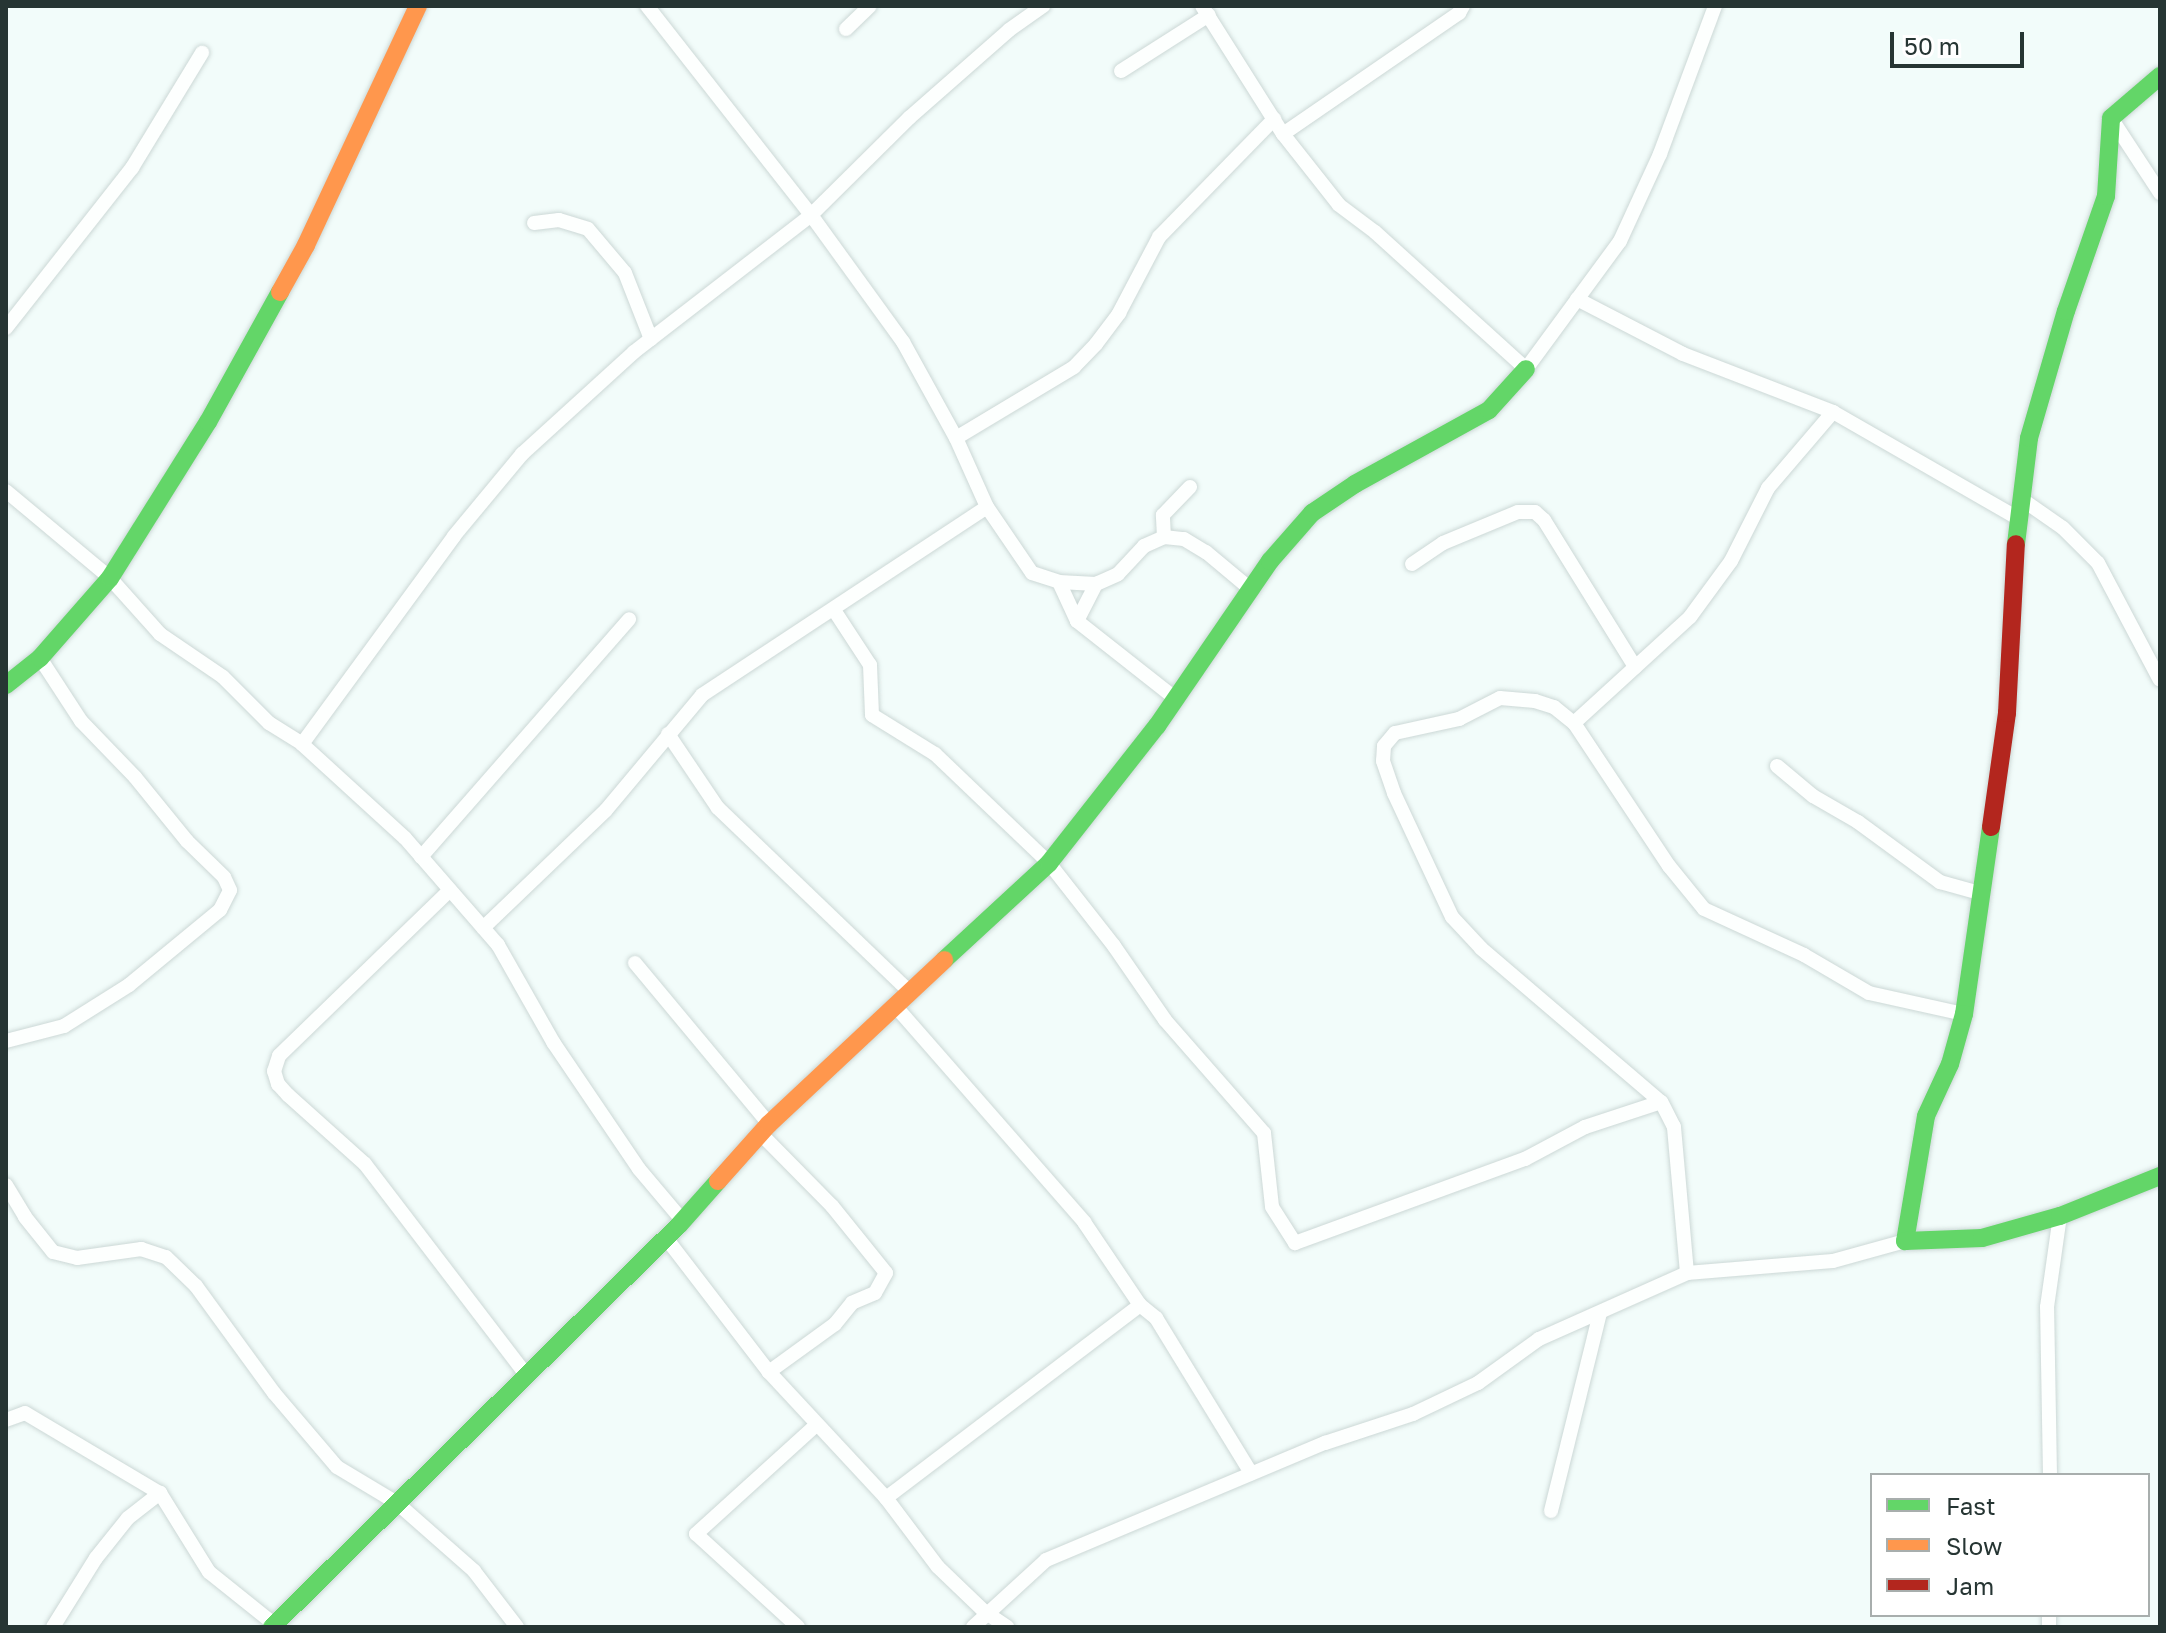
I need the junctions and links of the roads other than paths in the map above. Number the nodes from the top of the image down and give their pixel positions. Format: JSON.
{"nodes":[{"id":1,"x":418,"y":6,"type":"edge"},
{"id":2,"x":647,"y":6,"type":"edge"},
{"id":3,"x":870,"y":6,"type":"edge"},
{"id":4,"x":1043,"y":6,"type":"edge"},
{"id":5,"x":1463,"y":6,"type":"edge"},
{"id":6,"x":1715,"y":6,"type":"edge"},
{"id":7,"x":1206,"y":10,"type":"edge"},
{"id":8,"x":846,"y":29,"type":"dead end"},
{"id":9,"x":202,"y":53,"type":"dead end"},
{"id":10,"x":1121,"y":71,"type":"dead end"},
{"id":11,"x":2160,"y":76,"type":"edge"},
{"id":12,"x":2111,"y":118,"type":"junction"},
{"id":13,"x":1274,"y":119,"type":"junction"},
{"id":14,"x":1283,"y":134,"type":"junction"},
{"id":15,"x":2160,"y":193,"type":"edge"},
{"id":16,"x":811,"y":215,"type":"junction"},
{"id":17,"x":534,"y":223,"type":"dead end"},
{"id":18,"x":1577,"y":299,"type":"junction"},
{"id":19,"x":6,"y":328,"type":"edge"},
{"id":20,"x":651,"y":339,"type":"junction"},
{"id":21,"x":1526,"y":369,"type":"junction"},
{"id":22,"x":1833,"y":412,"type":"junction"},
{"id":23,"x":956,"y":438,"type":"junction"},
{"id":24,"x":1190,"y":487,"type":"dead end"},
{"id":25,"x":6,"y":491,"type":"edge"},
{"id":26,"x":2020,"y":498,"type":"junction"},
{"id":27,"x":987,"y":507,"type":"junction"},
{"id":28,"x":2017,"y":518,"type":"junction"},
{"id":29,"x":1164,"y":537,"type":"junction"},
{"id":30,"x":1412,"y":564,"type":"dead end"},
{"id":31,"x":110,"y":578,"type":"junction"},
{"id":32,"x":1059,"y":582,"type":"junction"},
{"id":33,"x":1096,"y":584,"type":"junction"},
{"id":34,"x":1249,"y":588,"type":"junction"},
{"id":35,"x":834,"y":610,"type":"junction"},
{"id":36,"x":629,"y":619,"type":"dead end"},
{"id":37,"x":1077,"y":621,"type":"junction"},
{"id":38,"x":40,"y":658,"type":"junction"},
{"id":39,"x":1635,"y":667,"type":"junction"},
{"id":40,"x":2160,"y":680,"type":"edge"},
{"id":41,"x":6,"y":685,"type":"edge"},
{"id":42,"x":1176,"y":699,"type":"junction"},
{"id":43,"x":1574,"y":723,"type":"junction"},
{"id":44,"x":668,"y":734,"type":"junction"},
{"id":45,"x":302,"y":744,"type":"junction"},
{"id":46,"x":1777,"y":766,"type":"dead end"},
{"id":47,"x":421,"y":857,"type":"junction"},
{"id":48,"x":1049,"y":863,"type":"junction"},
{"id":49,"x":450,"y":890,"type":"junction"},
{"id":50,"x":1980,"y":893,"type":"junction"},
{"id":51,"x":483,"y":928,"type":"junction"},
{"id":52,"x":635,"y":963,"type":"dead end"},
{"id":53,"x":910,"y":992,"type":"junction"},
{"id":54,"x":896,"y":1007,"type":"junction"},
{"id":55,"x":1964,"y":1014,"type":"junction"},
{"id":56,"x":6,"y":1041,"type":"edge"},
{"id":57,"x":1661,"y":1102,"type":"junction"},
{"id":58,"x":764,"y":1129,"type":"junction"},
{"id":59,"x":2160,"y":1176,"type":"edge"},
{"id":60,"x":6,"y":1185,"type":"edge"},
{"id":61,"x":2060,"y":1216,"type":"junction"},
{"id":62,"x":683,"y":1221,"type":"junction"},
{"id":63,"x":666,"y":1238,"type":"junction"},
{"id":64,"x":1905,"y":1241,"type":"junction"},
{"id":65,"x":1687,"y":1273,"type":"junction"},
{"id":66,"x":1140,"y":1305,"type":"junction"},
{"id":67,"x":1600,"y":1313,"type":"junction"},
{"id":68,"x":769,"y":1372,"type":"junction"},
{"id":69,"x":525,"y":1373,"type":"junction"},
{"id":70,"x":6,"y":1420,"type":"edge"},
{"id":71,"x":816,"y":1425,"type":"junction"},
{"id":72,"x":1251,"y":1473,"type":"junction"},
{"id":73,"x":2050,"y":1473,"type":"edge"},
{"id":74,"x":160,"y":1493,"type":"junction"},
{"id":75,"x":886,"y":1498,"type":"junction"},
{"id":76,"x":397,"y":1503,"type":"junction"},
{"id":77,"x":1551,"y":1511,"type":"dead end"},
{"id":78,"x":985,"y":1612,"type":"junction"},
{"id":79,"x":273,"y":1626,"type":"edge"},
{"id":80,"x":53,"y":1627,"type":"edge"},
{"id":81,"x":517,"y":1627,"type":"edge"},
{"id":82,"x":798,"y":1627,"type":"edge"},
{"id":83,"x":973,"y":1627,"type":"edge"},
{"id":84,"x":1007,"y":1627,"type":"edge"}],
"edges":[{"from":1,"to":31,"type":"street"},
{"from":2,"to":16,"type":"street"},
{"from":3,"to":8,"type":"street"},
{"from":4,"to":16,"type":"street"},
{"from":5,"to":14,"type":"street"},
{"from":6,"to":18,"type":"street"},
{"from":7,"to":10,"type":"street"},
{"from":7,"to":13,"type":"street"},
{"from":9,"to":19,"type":"street"},
{"from":11,"to":12,"type":"street"},
{"from":12,"to":15,"type":"street"},
{"from":12,"to":26,"type":"street"},
{"from":13,"to":14,"type":"street"},
{"from":13,"to":23,"type":"street"},
{"from":14,"to":21,"type":"street"},
{"from":16,"to":20,"type":"street"},
{"from":16,"to":23,"type":"street"},
{"from":17,"to":20,"type":"street"},
{"from":18,"to":21,"type":"street"},
{"from":18,"to":22,"type":"street"},
{"from":20,"to":45,"type":"street"},
{"from":21,"to":34,"type":"street"},
{"from":22,"to":28,"type":"street"},
{"from":22,"to":39,"type":"street"},
{"from":23,"to":27,"type":"street"},
{"from":24,"to":29,"type":"street"},
{"from":25,"to":31,"type":"street"},
{"from":26,"to":28,"type":"street"},
{"from":26,"to":40,"type":"street"},
{"from":27,"to":32,"type":"street"},
{"from":27,"to":35,"type":"street"},
{"from":28,"to":50,"type":"street"},
{"from":29,"to":33,"type":"street"},
{"from":29,"to":34,"type":"street"},
{"from":30,"to":39,"type":"street"},
{"from":31,"to":38,"type":"street"},
{"from":31,"to":45,"type":"street"},
{"from":32,"to":33,"type":"street"},
{"from":32,"to":37,"type":"street"},
{"from":33,"to":37,"type":"street"},
{"from":34,"to":42,"type":"street"},
{"from":35,"to":44,"type":"street"},
{"from":35,"to":48,"type":"street"},
{"from":36,"to":47,"type":"street"},
{"from":37,"to":42,"type":"street"},
{"from":38,"to":41,"type":"street"},
{"from":38,"to":56,"type":"street"},
{"from":39,"to":43,"type":"street"},
{"from":42,"to":48,"type":"street"},
{"from":43,"to":55,"type":"street"},
{"from":43,"to":57,"type":"street"},
{"from":44,"to":51,"type":"street"},
{"from":44,"to":53,"type":"street"},
{"from":45,"to":47,"type":"street"},
{"from":46,"to":50,"type":"street"},
{"from":47,"to":49,"type":"street"},
{"from":48,"to":53,"type":"street"},
{"from":48,"to":57,"type":"street"},
{"from":49,"to":51,"type":"street"},
{"from":49,"to":69,"type":"street"},
{"from":50,"to":55,"type":"street"},
{"from":51,"to":62,"type":"street"},
{"from":52,"to":58,"type":"street"},
{"from":53,"to":54,"type":"street"},
{"from":54,"to":58,"type":"street"},
{"from":54,"to":66,"type":"street"},
{"from":55,"to":64,"type":"street"},
{"from":57,"to":65,"type":"street"},
{"from":58,"to":62,"type":"street"},
{"from":58,"to":68,"type":"street"},
{"from":59,"to":61,"type":"street"},
{"from":60,"to":76,"type":"street"},
{"from":61,"to":64,"type":"street"},
{"from":61,"to":73,"type":"street"},
{"from":62,"to":63,"type":"street"},
{"from":63,"to":68,"type":"street"},
{"from":63,"to":69,"type":"street"},
{"from":64,"to":65,"type":"street"},
{"from":65,"to":67,"type":"street"},
{"from":66,"to":72,"type":"street"},
{"from":66,"to":75,"type":"street"},
{"from":67,"to":72,"type":"street"},
{"from":67,"to":77,"type":"street"},
{"from":68,"to":71,"type":"street"},
{"from":69,"to":76,"type":"street"},
{"from":70,"to":74,"type":"street"},
{"from":71,"to":75,"type":"street"},
{"from":71,"to":82,"type":"street"},
{"from":72,"to":78,"type":"street"},
{"from":74,"to":79,"type":"street"},
{"from":74,"to":80,"type":"street"},
{"from":75,"to":78,"type":"street"},
{"from":76,"to":79,"type":"street"},
{"from":76,"to":81,"type":"street"},
{"from":78,"to":83,"type":"street"},
{"from":78,"to":84,"type":"street"}]}
